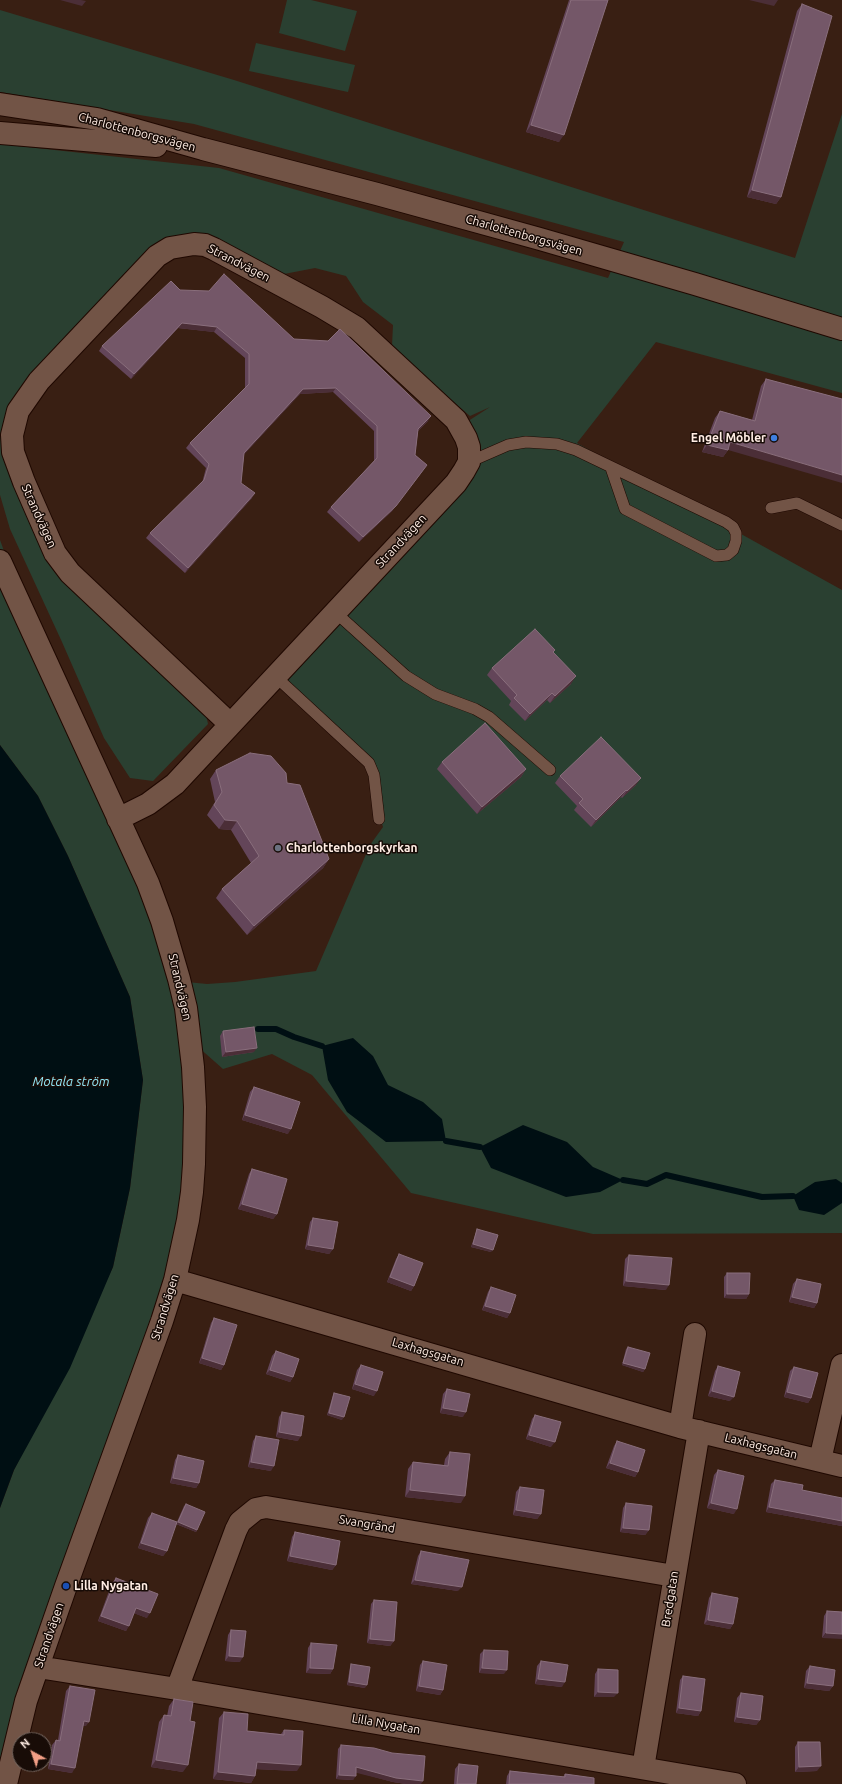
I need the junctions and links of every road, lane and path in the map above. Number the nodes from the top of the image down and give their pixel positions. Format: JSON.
{"nodes":[{"id":1,"x":0,"y":104,"type":"edge"},
{"id":2,"x":0,"y":133,"type":"edge"},
{"id":3,"x":203,"y":149,"type":"junction"},
{"id":4,"x":842,"y":329,"type":"edge"},
{"id":5,"x":469,"y":462,"type":"junction"},
{"id":6,"x":611,"y":468,"type":"junction"},
{"id":7,"x":770,"y":508,"type":"dead end"},
{"id":8,"x":842,"y":525,"type":"edge"},
{"id":9,"x":0,"y":561,"type":"edge"},
{"id":10,"x":335,"y":612,"type":"junction"},
{"id":11,"x":275,"y":676,"type":"junction"},
{"id":12,"x":230,"y":724,"type":"junction"},
{"id":13,"x":550,"y":770,"type":"dead end"},
{"id":14,"x":379,"y":819,"type":"dead end"},
{"id":15,"x":118,"y":820,"type":"junction"},
{"id":16,"x":175,"y":1280,"type":"junction"},
{"id":17,"x":695,"y":1334,"type":"dead end"},
{"id":18,"x":842,"y":1365,"type":"edge"},
{"id":19,"x":689,"y":1429,"type":"junction"},
{"id":20,"x":820,"y":1460,"type":"junction"},
{"id":21,"x":842,"y":1466,"type":"edge"},
{"id":22,"x":674,"y":1576,"type":"junction"},
{"id":23,"x":38,"y":1667,"type":"junction"},
{"id":24,"x":176,"y":1689,"type":"junction"},
{"id":25,"x":643,"y":1768,"type":"junction"},
{"id":26,"x":6,"y":1784,"type":"edge"},
{"id":27,"x":735,"y":1784,"type":"edge"}],
"edges":[{"from":1,"to":3,"type":"street","name":"Charlottenborgsvägen"},
{"from":2,"to":3,"type":"street","name":"Charlottenborgsvägen"},
{"from":3,"to":4,"type":"street","name":"Charlottenborgsvägen"},
{"from":5,"to":6,"type":"lane"},
{"from":5,"to":10,"type":"street","name":"Strandvägen"},
{"from":5,"to":12,"type":"street","name":"Strandvägen"},
{"from":6,"to":6,"type":"lane"},
{"from":7,"to":8,"type":"lane"},
{"from":9,"to":15,"type":"street","name":"Strandvägen"},
{"from":10,"to":11,"type":"street","name":"Strandvägen"},
{"from":10,"to":13,"type":"lane"},
{"from":11,"to":12,"type":"street","name":"Strandvägen"},
{"from":11,"to":14,"type":"lane"},
{"from":12,"to":15,"type":"street","name":"Strandvägen"},
{"from":15,"to":16,"type":"street","name":"Strandvägen"},
{"from":16,"to":19,"type":"street","name":"Laxhagsgatan"},
{"from":16,"to":23,"type":"street","name":"Strandvägen"},
{"from":17,"to":19,"type":"street"},
{"from":18,"to":20,"type":"street"},
{"from":19,"to":20,"type":"street","name":"Laxhagsgatan"},
{"from":19,"to":22,"type":"street","name":"Bredgatan"},
{"from":20,"to":21,"type":"street","name":"Laxhagsgatan"},
{"from":22,"to":24,"type":"street","name":"Svangränd"},
{"from":22,"to":25,"type":"street","name":"Bredgatan"},
{"from":23,"to":24,"type":"street","name":"Lilla Nygatan"},
{"from":23,"to":26,"type":"street","name":"Strandvägen"},
{"from":24,"to":25,"type":"street","name":"Lilla Nygatan"},
{"from":25,"to":27,"type":"street","name":"Lilla Nygatan"}]}
